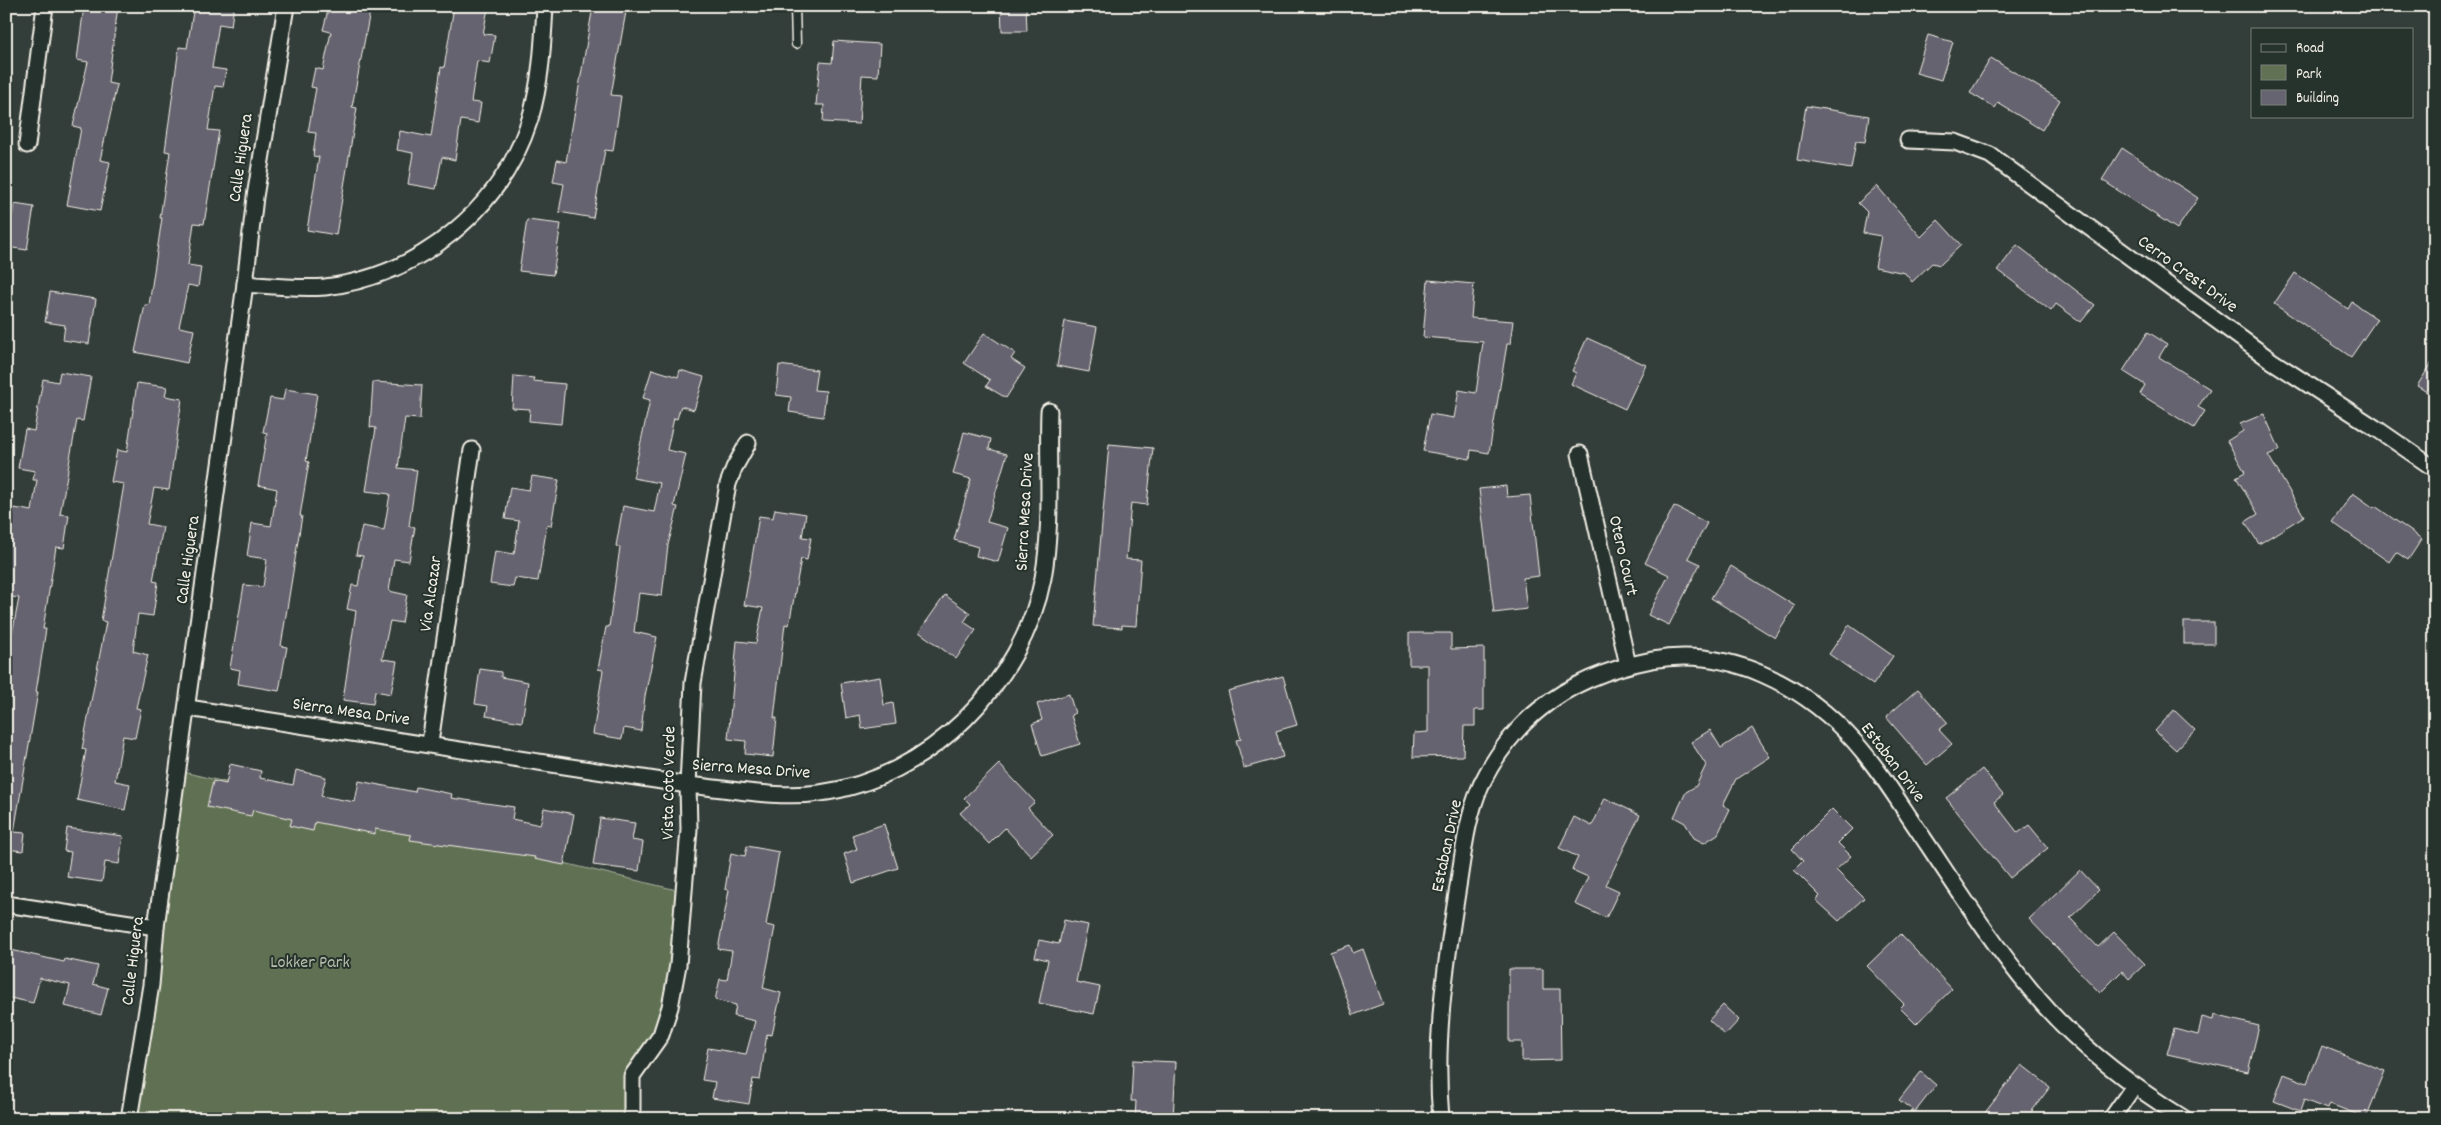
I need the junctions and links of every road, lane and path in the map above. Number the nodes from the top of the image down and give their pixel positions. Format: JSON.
{"nodes":[{"id":1,"x":45,"y":6,"type":"edge"},
{"id":2,"x":286,"y":6,"type":"edge"},
{"id":3,"x":545,"y":6,"type":"edge"},
{"id":4,"x":795,"y":6,"type":"edge"},
{"id":5,"x":796,"y":44,"type":"dead end"},
{"id":6,"x":1908,"y":140,"type":"dead end"},
{"id":7,"x":27,"y":145,"type":"dead end"},
{"id":8,"x":245,"y":284,"type":"junction"},
{"id":9,"x":1048,"y":411,"type":"dead end"},
{"id":10,"x":748,"y":443,"type":"dead end"},
{"id":11,"x":472,"y":450,"type":"dead end"},
{"id":12,"x":1580,"y":454,"type":"dead end"},
{"id":13,"x":2435,"y":470,"type":"edge"},
{"id":14,"x":1628,"y":665,"type":"junction"},
{"id":15,"x":188,"y":708,"type":"junction"},
{"id":16,"x":430,"y":743,"type":"junction"},
{"id":17,"x":688,"y":785,"type":"junction"},
{"id":18,"x":6,"y":904,"type":"edge"},
{"id":19,"x":156,"y":927,"type":"junction"},
{"id":20,"x":2134,"y":1086,"type":"junction"},
{"id":21,"x":129,"y":1119,"type":"edge"},
{"id":22,"x":632,"y":1119,"type":"edge"},
{"id":23,"x":1441,"y":1119,"type":"edge"},
{"id":24,"x":2111,"y":1119,"type":"edge"},
{"id":25,"x":2185,"y":1119,"type":"edge"}],
"edges":[{"from":1,"to":7,"type":"street"},
{"from":2,"to":8,"type":"street","name":"Calle Higuera"},
{"from":3,"to":8,"type":"street"},
{"from":4,"to":5,"type":"lane"},
{"from":6,"to":13,"type":"street","name":"Cerro Crest Drive"},
{"from":8,"to":15,"type":"street","name":"Calle Higuera"},
{"from":9,"to":17,"type":"street","name":"Sierra Mesa Drive"},
{"from":10,"to":17,"type":"street","name":"Vista Coto Verde"},
{"from":11,"to":16,"type":"street","name":"Via Alcazar"},
{"from":12,"to":14,"type":"street","name":"Otero Court"},
{"from":14,"to":20,"type":"street","name":"Estaban Drive"},
{"from":14,"to":23,"type":"street","name":"Estaban Drive"},
{"from":15,"to":16,"type":"street","name":"Sierra Mesa Drive"},
{"from":15,"to":19,"type":"street","name":"Calle Higuera"},
{"from":16,"to":17,"type":"street","name":"Sierra Mesa Drive"},
{"from":17,"to":22,"type":"street","name":"Vista Coto Verde"},
{"from":18,"to":19,"type":"street"},
{"from":19,"to":21,"type":"street","name":"Calle Higuera"},
{"from":20,"to":24,"type":"street"},
{"from":20,"to":25,"type":"street","name":"Estaban Drive"}]}
